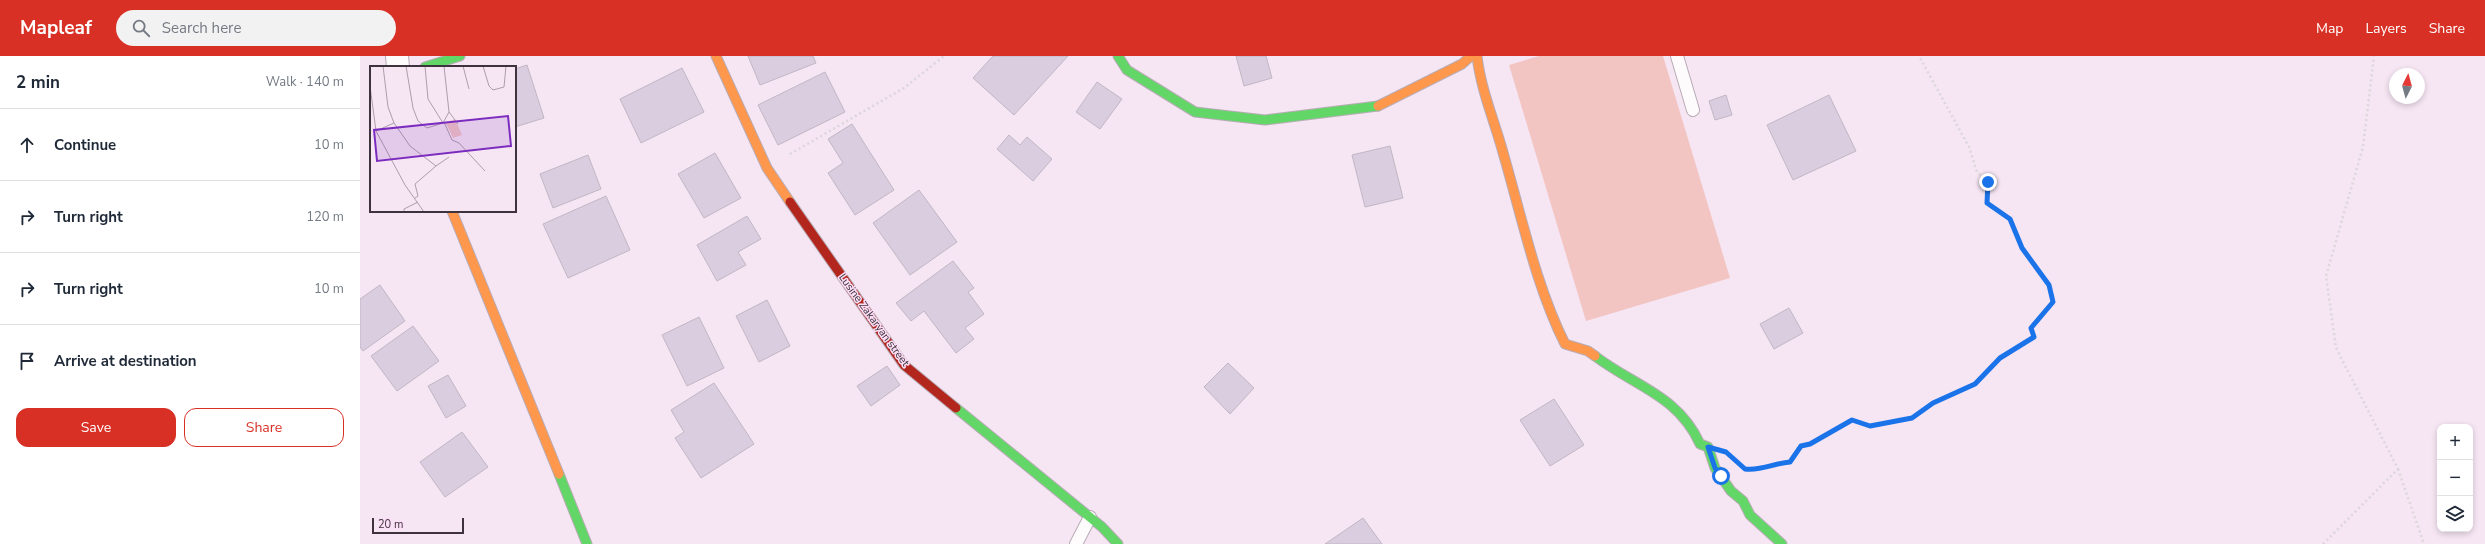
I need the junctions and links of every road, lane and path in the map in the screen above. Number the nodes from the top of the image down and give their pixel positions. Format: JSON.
{"nodes":[{"id":1,"x":397,"y":56,"type":"edge"},
{"id":2,"x":460,"y":56,"type":"edge"},
{"id":3,"x":716,"y":56,"type":"edge"},
{"id":4,"x":944,"y":56,"type":"edge"},
{"id":5,"x":1118,"y":56,"type":"edge"},
{"id":6,"x":1677,"y":56,"type":"edge"},
{"id":7,"x":1919,"y":56,"type":"edge"},
{"id":8,"x":2374,"y":56,"type":"edge"},
{"id":9,"x":1467,"y":58,"type":"edge"},
{"id":10,"x":398,"y":66,"type":"edge"},
{"id":11,"x":428,"y":66,"type":"edge"},
{"id":12,"x":1693,"y":110,"type":"dead end"},
{"id":13,"x":767,"y":168,"type":"junction"},
{"id":14,"x":452,"y":212,"type":"edge"},
{"id":15,"x":1745,"y":469,"type":"dead end"},
{"id":16,"x":2398,"y":469,"type":"junction"},
{"id":17,"x":1090,"y":517,"type":"junction"},
{"id":18,"x":587,"y":544,"type":"edge"},
{"id":19,"x":1076,"y":544,"type":"edge"},
{"id":20,"x":1118,"y":544,"type":"edge"},
{"id":21,"x":1782,"y":544,"type":"edge"},
{"id":22,"x":2323,"y":544,"type":"edge"},
{"id":23,"x":2424,"y":544,"type":"edge"}],
"edges":[{"from":1,"to":10,"type":"street"},
{"from":2,"to":11,"type":"street"},
{"from":3,"to":13,"type":"street","name":"Lusine Zakaryan street"},
{"from":4,"to":13,"type":"path"},
{"from":5,"to":9,"type":"street"},
{"from":6,"to":12,"type":"lane"},
{"from":7,"to":15,"type":"path"},
{"from":8,"to":16,"type":"path"},
{"from":9,"to":21,"type":"street"},
{"from":13,"to":17,"type":"street","name":"Lusine Zakaryan street"},
{"from":14,"to":18,"type":"street"},
{"from":16,"to":22,"type":"path"},
{"from":16,"to":23,"type":"path"},
{"from":17,"to":19,"type":"lane"},
{"from":17,"to":20,"type":"street","name":"Lusine Zakaryan street"}]}
